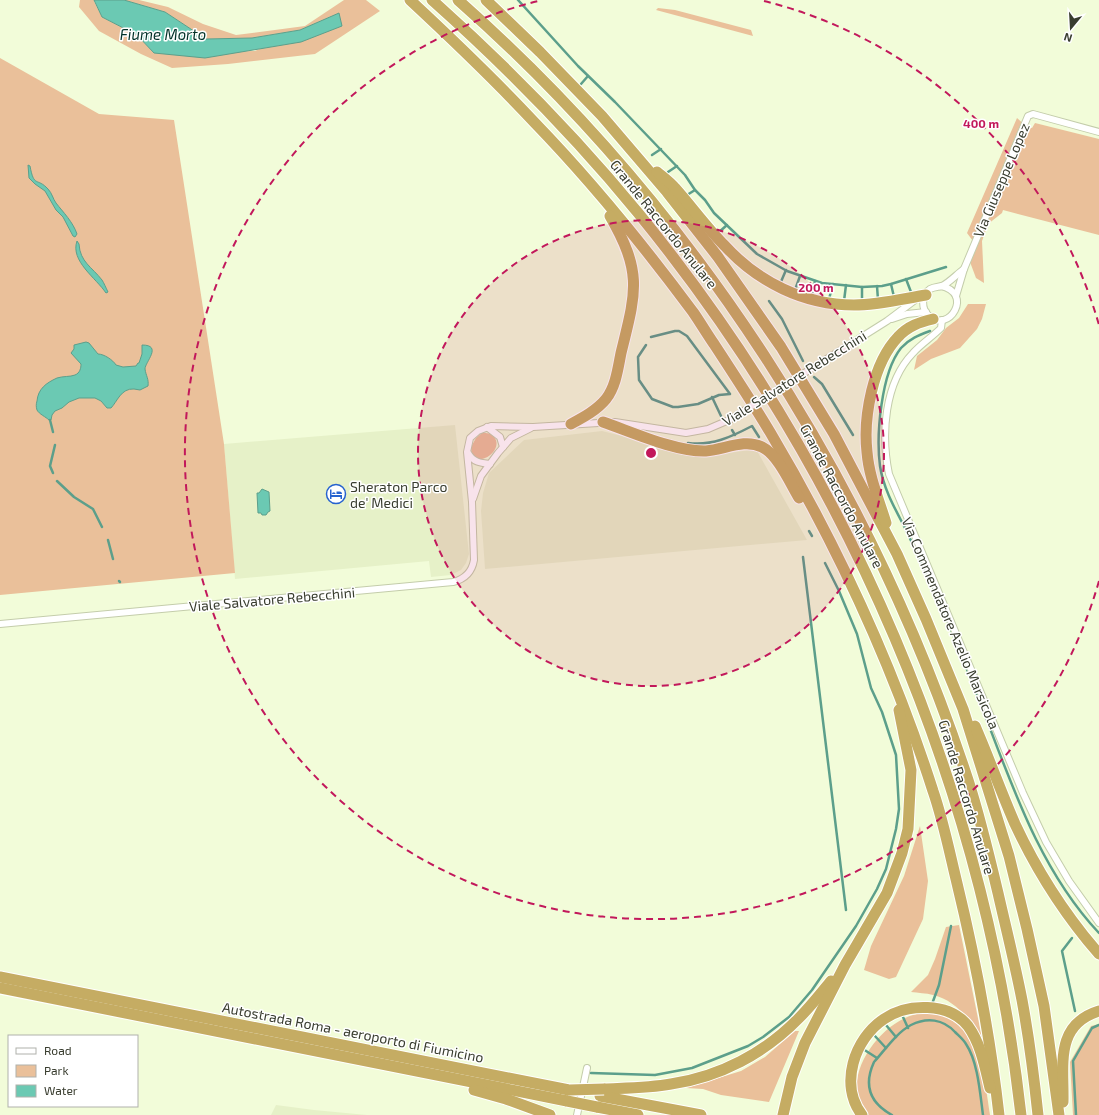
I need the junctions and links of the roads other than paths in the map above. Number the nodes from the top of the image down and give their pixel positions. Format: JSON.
{"nodes":[{"id":1,"x":410,"y":0,"type":"edge"},
{"id":2,"x":432,"y":0,"type":"edge"},
{"id":3,"x":458,"y":0,"type":"edge"},
{"id":4,"x":486,"y":0,"type":"edge"},
{"id":5,"x":1099,"y":132,"type":"edge"},
{"id":6,"x":630,"y":148,"type":"junction"},
{"id":7,"x":574,"y":165,"type":"junction"},
{"id":8,"x":964,"y":269,"type":"junction"},
{"id":9,"x":941,"y":286,"type":"junction"},
{"id":10,"x":926,"y":295,"type":"junction"},
{"id":11,"x":956,"y":296,"type":"junction"},
{"id":12,"x":933,"y":317,"type":"junction"},
{"id":13,"x":887,"y":321,"type":"junction"},
{"id":14,"x":603,"y":422,"type":"junction"},
{"id":15,"x":571,"y":424,"type":"junction"},
{"id":16,"x":487,"y":427,"type":"junction"},
{"id":17,"x":533,"y":427,"type":"junction"},
{"id":18,"x":503,"y":447,"type":"junction"},
{"id":19,"x":467,"y":452,"type":"junction"},
{"id":20,"x":490,"y":464,"type":"junction"},
{"id":21,"x":472,"y":502,"type":"junction"},
{"id":22,"x":834,"y":549,"type":"junction"},
{"id":23,"x":897,"y":554,"type":"junction"},
{"id":24,"x":0,"y":624,"type":"edge"},
{"id":25,"x":877,"y":641,"type":"junction"},
{"id":26,"x":948,"y":672,"type":"junction"},
{"id":27,"x":1099,"y":923,"type":"edge"},
{"id":28,"x":1099,"y":954,"type":"edge"},
{"id":29,"x":845,"y":965,"type":"junction"},
{"id":30,"x":0,"y":977,"type":"edge"},
{"id":31,"x":0,"y":988,"type":"edge"},
{"id":32,"x":1099,"y":1011,"type":"edge"},
{"id":33,"x":397,"y":1067,"type":"junction"},
{"id":34,"x":587,"y":1068,"type":"dead end"},
{"id":35,"x":568,"y":1096,"type":"junction"},
{"id":36,"x":600,"y":1097,"type":"junction"},
{"id":37,"x":550,"y":1115,"type":"edge"},
{"id":38,"x":577,"y":1115,"type":"edge"},
{"id":39,"x":638,"y":1115,"type":"edge"},
{"id":40,"x":701,"y":1115,"type":"edge"},
{"id":41,"x":783,"y":1115,"type":"edge"},
{"id":42,"x":862,"y":1115,"type":"edge"},
{"id":43,"x":996,"y":1115,"type":"edge"},
{"id":44,"x":999,"y":1115,"type":"edge"},
{"id":45,"x":1021,"y":1115,"type":"edge"},
{"id":46,"x":1038,"y":1115,"type":"edge"},
{"id":47,"x":1059,"y":1115,"type":"edge"},
{"id":48,"x":1063,"y":1115,"type":"edge"}],
"edges":[{"from":1,"to":7,"type":"highway"},
{"from":2,"to":45,"type":"highway","name":"Grande Raccordo Anulare"},
{"from":3,"to":46,"type":"highway","name":"Grande Raccordo Anulare"},
{"from":4,"to":6,"type":"highway","name":"Grande Raccordo Anulare"},
{"from":5,"to":8,"type":"street","name":"Via Giuseppe Lopez"},
{"from":6,"to":10,"type":"highway"},
{"from":6,"to":23,"type":"highway","name":"Grande Raccordo Anulare"},
{"from":7,"to":15,"type":"highway"},
{"from":7,"to":22,"type":"highway"},
{"from":8,"to":9,"type":"street"},
{"from":8,"to":11,"type":"street","name":"Via Giuseppe Lopez"},
{"from":9,"to":10,"type":"street"},
{"from":9,"to":11,"type":"street"},
{"from":10,"to":12,"type":"street"},
{"from":10,"to":13,"type":"street","name":"Viale Salvatore Rebecchini"},
{"from":11,"to":12,"type":"street"},
{"from":12,"to":13,"type":"street","name":"Viale Salvatore Rebecchini"},
{"from":12,"to":23,"type":"highway"},
{"from":12,"to":27,"type":"street","name":"Via Commendatore Azelio Marsicola"},
{"from":13,"to":14,"type":"street","name":"Viale Salvatore Rebecchini","bridge":true},
{"from":14,"to":15,"type":"street","name":"Viale Salvatore Rebecchini"},
{"from":14,"to":22,"type":"highway"},
{"from":15,"to":17,"type":"street","name":"Viale Salvatore Rebecchini"},
{"from":16,"to":17,"type":"street","name":"Viale Salvatore Rebecchini"},
{"from":16,"to":18,"type":"street"},
{"from":16,"to":19,"type":"street","name":"Viale Salvatore Rebecchini"},
{"from":17,"to":18,"type":"street","name":"Viale Salvatore Rebecchini"},
{"from":18,"to":20,"type":"street","name":"Viale Salvatore Rebecchini"},
{"from":19,"to":20,"type":"street"},
{"from":19,"to":21,"type":"street","name":"Viale Salvatore Rebecchini"},
{"from":20,"to":21,"type":"street","name":"Viale Salvatore Rebecchini"},
{"from":21,"to":24,"type":"street","name":"Viale Salvatore Rebecchini"},
{"from":22,"to":25,"type":"highway"},
{"from":23,"to":26,"type":"highway","name":"Grande Raccordo Anulare"},
{"from":25,"to":29,"type":"highway"},
{"from":25,"to":44,"type":"highway"},
{"from":26,"to":28,"type":"highway"},
{"from":26,"to":47,"type":"highway","name":"Grande Raccordo Anulare"},
{"from":29,"to":36,"type":"highway"},
{"from":29,"to":41,"type":"highway"},
{"from":30,"to":35,"type":"highway","name":"Autostrada Roma - aeroporto di Fiumicino"},
{"from":31,"to":33,"type":"highway","name":"Autostrada Roma - aeroporto di Fiumicino"},
{"from":32,"to":48,"type":"highway"},
{"from":33,"to":35,"type":"highway","name":"Autostrada Roma - aeroporto di Fiumicino"},
{"from":33,"to":37,"type":"highway"},
{"from":34,"to":38,"type":"street"},
{"from":35,"to":36,"type":"highway","name":"Autostrada Roma - aeroporto di Fiumicino","bridge":true},
{"from":35,"to":36,"type":"highway","bridge":true},
{"from":36,"to":39,"type":"highway","name":"Autostrada Roma - aeroporto di Fiumicino"},
{"from":36,"to":40,"type":"highway","name":"Autostrada Roma - aeroporto di Fiumicino"},
{"from":42,"to":43,"type":"highway"}]}
